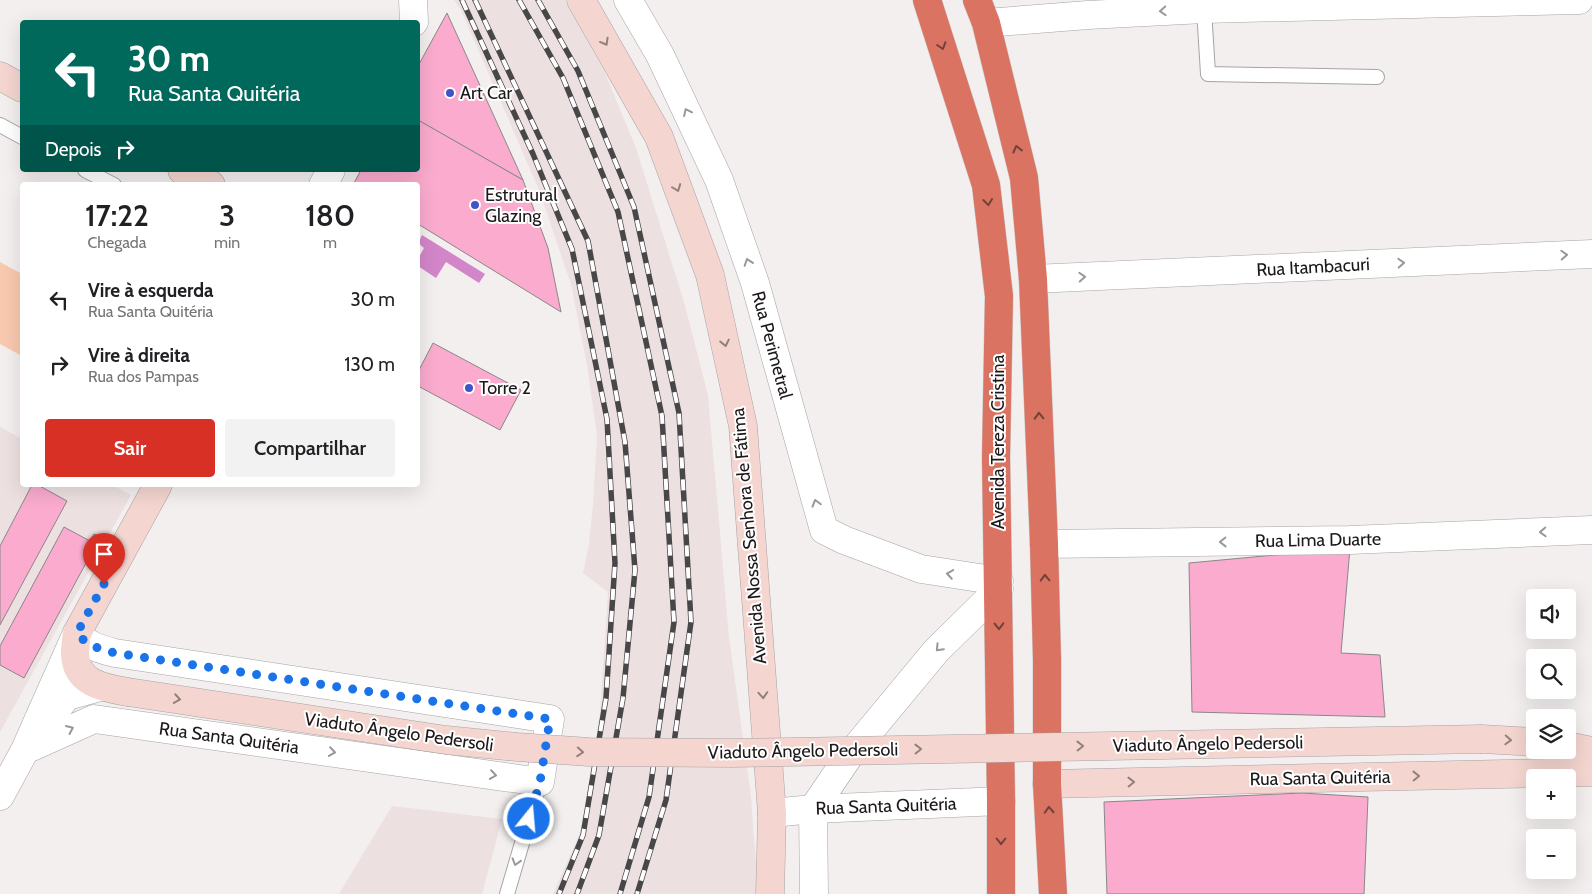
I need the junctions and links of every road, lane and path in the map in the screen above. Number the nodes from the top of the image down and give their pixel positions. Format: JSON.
{"nodes":[{"id":1,"x":413,"y":0,"type":"edge"},
{"id":2,"x":581,"y":0,"type":"edge"},
{"id":3,"x":628,"y":0,"type":"edge"},
{"id":4,"x":927,"y":0,"type":"edge"},
{"id":5,"x":1579,"y":0,"type":"edge"},
{"id":6,"x":1204,"y":9,"type":"junction"},
{"id":7,"x":981,"y":11,"type":"edge"},
{"id":8,"x":414,"y":20,"type":"edge"},
{"id":9,"x":0,"y":76,"type":"edge"},
{"id":10,"x":1378,"y":77,"type":"dead end"},
{"id":11,"x":20,"y":87,"type":"edge"},
{"id":12,"x":0,"y":125,"type":"edge"},
{"id":13,"x":20,"y":136,"type":"edge"},
{"id":14,"x":89,"y":172,"type":"edge"},
{"id":15,"x":186,"y":172,"type":"edge"},
{"id":16,"x":108,"y":182,"type":"edge"},
{"id":17,"x":205,"y":182,"type":"edge"},
{"id":18,"x":1592,"y":254,"type":"edge"},
{"id":19,"x":1033,"y":279,"type":"junction"},
{"id":20,"x":157,"y":487,"type":"edge"},
{"id":21,"x":1592,"y":530,"type":"edge"},
{"id":22,"x":1044,"y":544,"type":"junction"},
{"id":23,"x":999,"y":585,"type":"junction"},
{"id":24,"x":77,"y":633,"type":"junction"},
{"id":25,"x":100,"y":687,"type":"junction"},
{"id":26,"x":1526,"y":741,"type":"edge"},
{"id":27,"x":1576,"y":748,"type":"edge"},
{"id":28,"x":25,"y":750,"type":"junction"},
{"id":29,"x":1592,"y":751,"type":"edge"},
{"id":30,"x":1592,"y":772,"type":"edge"},
{"id":31,"x":540,"y":782,"type":"junction"},
{"id":32,"x":1047,"y":784,"type":"junction"},
{"id":33,"x":0,"y":796,"type":"edge"},
{"id":34,"x":1002,"y":801,"type":"junction"},
{"id":35,"x":813,"y":809,"type":"junction"},
{"id":36,"x":772,"y":812,"type":"junction"},
{"id":37,"x":507,"y":894,"type":"edge"},
{"id":38,"x":770,"y":894,"type":"edge"},
{"id":39,"x":814,"y":894,"type":"edge"},
{"id":40,"x":1001,"y":894,"type":"edge"},
{"id":41,"x":1053,"y":894,"type":"edge"}],
"edges":[{"from":1,"to":8,"type":"street"},
{"from":2,"to":36,"type":"street","name":"Avenida Nossa Senhora de Fátima","one_way":true},
{"from":23,"to":3,"type":"street","name":"Rua Perimetral","one_way":true},
{"from":4,"to":23,"type":"highway","name":"Avenida Tereza Cristina","one_way":true},
{"from":5,"to":6,"type":"street"},
{"from":6,"to":7,"type":"street","one_way":true},
{"from":6,"to":10,"type":"lane"},
{"from":19,"to":7,"type":"highway","one_way":true},
{"from":9,"to":11,"type":"street"},
{"from":12,"to":13,"type":"lane"},
{"from":14,"to":16,"type":"lane"},
{"from":15,"to":17,"type":"street"},
{"from":19,"to":18,"type":"street","name":"Rua Itambacuri","one_way":true},
{"from":22,"to":19,"type":"highway","one_way":true},
{"from":20,"to":24,"type":"street"},
{"from":21,"to":22,"type":"street","name":"Rua Lima Duarte","one_way":true},
{"from":32,"to":22,"type":"highway","one_way":true},
{"from":23,"to":34,"type":"highway","name":"Avenida Tereza Cristina","one_way":true},
{"from":23,"to":35,"type":"street","one_way":true},
{"from":24,"to":25,"type":"street"},
{"from":24,"to":28,"type":"street"},
{"from":24,"to":31,"type":"street"},
{"from":25,"to":26,"type":"street","name":"Viaduto Ângelo Pedersoli","one_way":true,"bridge":true},
{"from":25,"to":28,"type":"street"},
{"from":27,"to":29,"type":"street"},
{"from":28,"to":31,"type":"street","name":"Rua Santa Quitéria","one_way":true},
{"from":28,"to":33,"type":"street"},
{"from":32,"to":30,"type":"street","name":"Rua Santa Quitéria","one_way":true},
{"from":31,"to":37,"type":"lane","one_way":true},
{"from":41,"to":32,"type":"highway","one_way":true},
{"from":34,"to":35,"type":"street","name":"Rua Santa Quitéria"},
{"from":34,"to":40,"type":"highway","name":"Avenida Tereza Cristina","one_way":true},
{"from":35,"to":36,"type":"street","name":"Rua Santa Quitéria"},
{"from":35,"to":39,"type":"street"},
{"from":36,"to":38,"type":"street","name":"Avenida Nossa Senhora de Fátima"}]}
